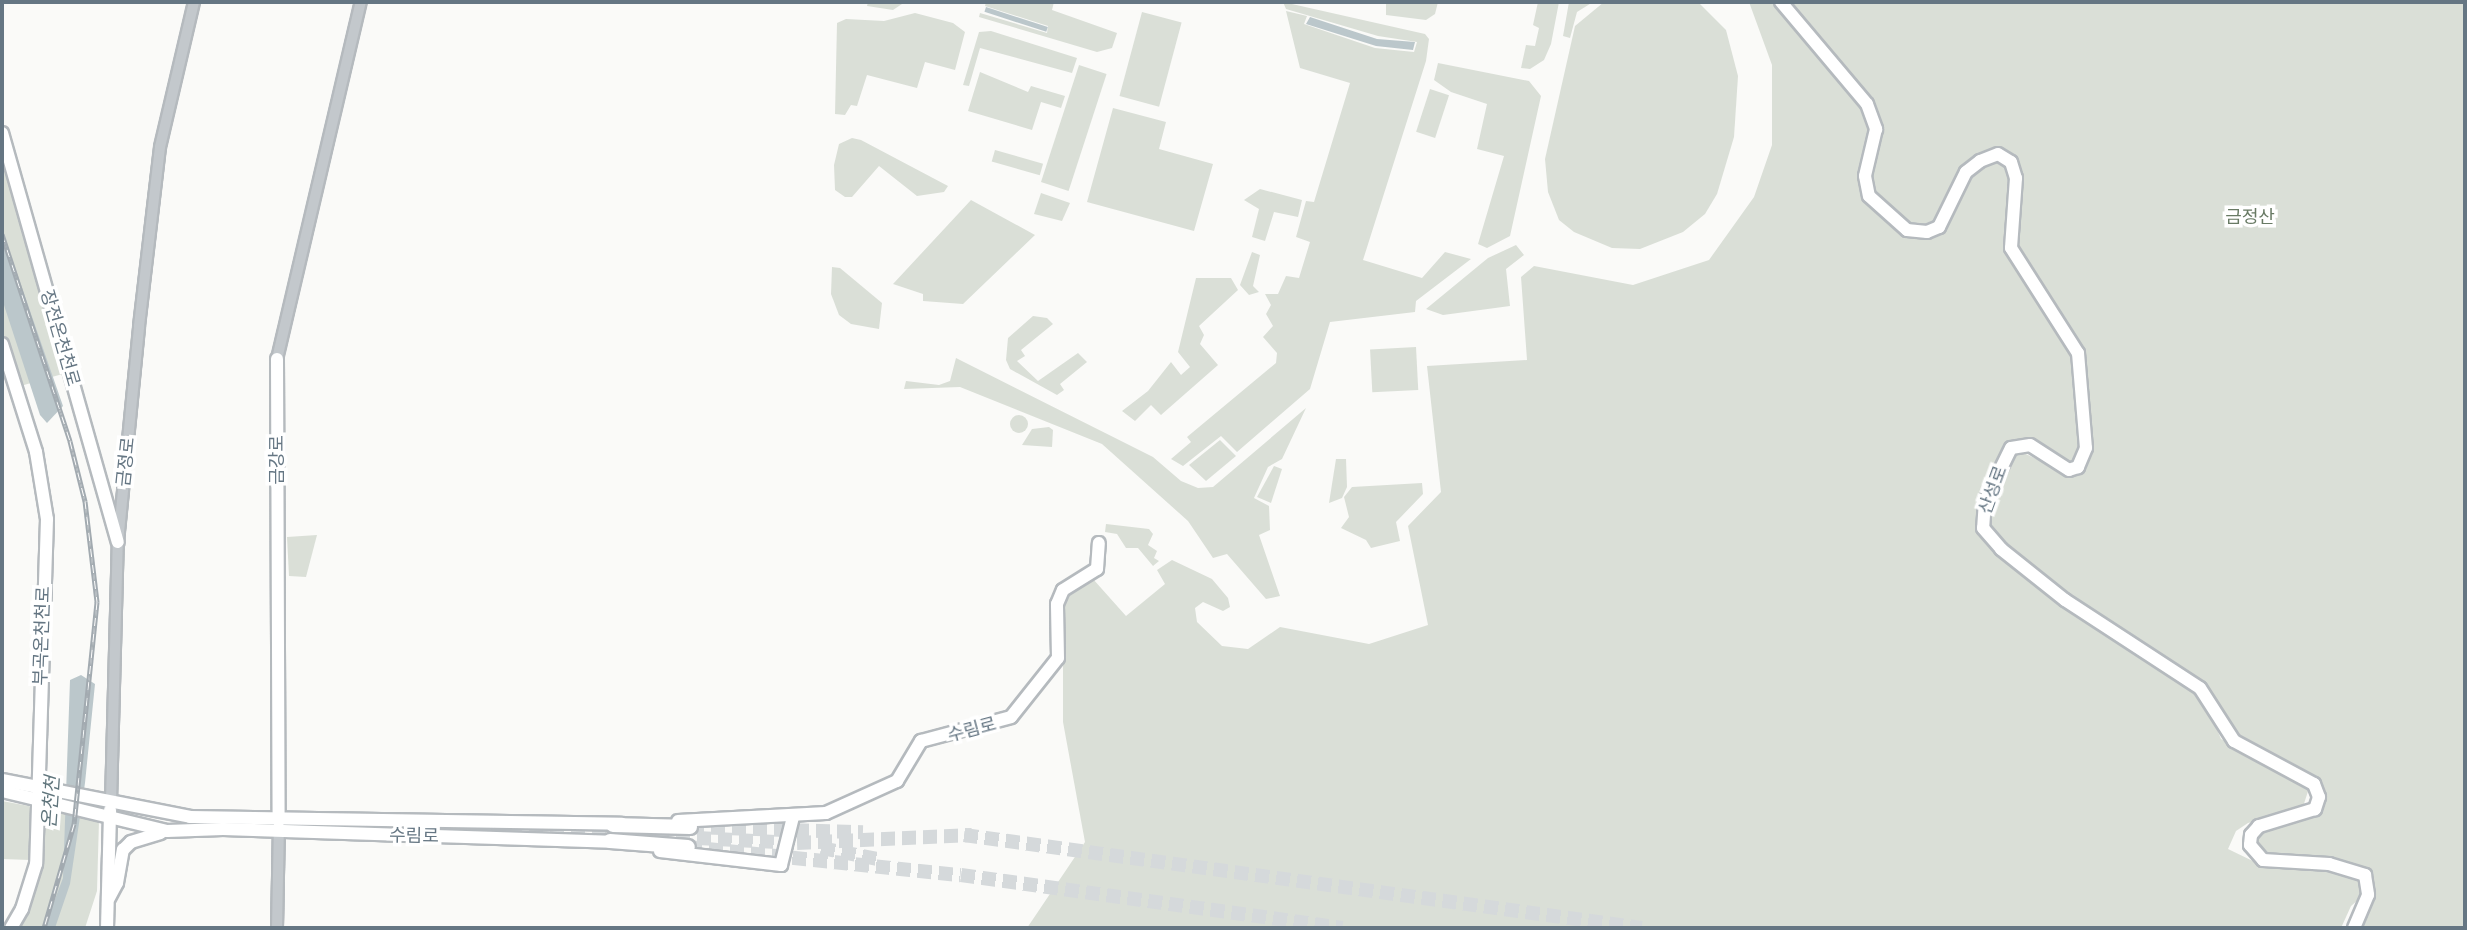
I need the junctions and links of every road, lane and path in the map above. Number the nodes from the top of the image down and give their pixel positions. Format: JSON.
{"nodes":[{"id":1,"x":194,"y":2,"type":"edge"},
{"id":2,"x":361,"y":2,"type":"edge"},
{"id":3,"x":1781,"y":2,"type":"edge"},
{"id":4,"x":2,"y":133,"type":"edge"},
{"id":5,"x":2,"y":344,"type":"edge"},
{"id":6,"x":277,"y":359,"type":"joint"},
{"id":7,"x":118,"y":542,"type":"junction"},
{"id":8,"x":1099,"y":543,"type":"dead end"},
{"id":9,"x":2,"y":780,"type":"edge"},
{"id":10,"x":2,"y":791,"type":"edge"},
{"id":11,"x":42,"y":794,"type":"junction"},
{"id":12,"x":110,"y":809,"type":"junction"},
{"id":13,"x":793,"y":817,"type":"junction"},
{"id":14,"x":613,"y":825,"type":"junction"},
{"id":15,"x":279,"y":827,"type":"junction"},
{"id":16,"x":690,"y":827,"type":"tunnel mouth"},
{"id":17,"x":167,"y":831,"type":"junction"},
{"id":18,"x":610,"y":841,"type":"junction"},
{"id":19,"x":688,"y":847,"type":"tunnel mouth"},
{"id":20,"x":108,"y":898,"type":"junction"},
{"id":21,"x":11,"y":928,"type":"edge"},
{"id":22,"x":107,"y":928,"type":"edge"},
{"id":23,"x":276,"y":928,"type":"edge"},
{"id":24,"x":2354,"y":928,"type":"edge"}],
"edges":[{"from":1,"to":7,"type":"street","name":"금정로"},
{"from":2,"to":6,"type":"street","name":"금강로"},
{"from":3,"to":24,"type":"main road","name":"산성로"},
{"from":4,"to":7,"type":"main road","name":"장전온천천로"},
{"from":5,"to":11,"type":"main road","name":"부곡온천천로"},
{"from":6,"to":15,"type":"main road","name":"금강로"},
{"from":7,"to":12,"type":"street","name":"금정로"},
{"from":8,"to":13,"type":"main road","name":"수림로"},
{"from":9,"to":11,"type":"main road","name":"수림로"},
{"from":10,"to":11,"type":"main road","name":"수림로"},
{"from":11,"to":12,"type":"main road","name":"수림로"},
{"from":11,"to":21,"type":"main road","name":"부곡온천천로"},
{"from":12,"to":15,"type":"main road","name":"수림로"},
{"from":12,"to":17,"type":"main road","name":"수림로"},
{"from":12,"to":20,"type":"main road","name":"금정로"},
{"from":13,"to":14,"type":"main road","name":"수림로"},
{"from":13,"to":18,"type":"main road","name":"수림로"},
{"from":14,"to":15,"type":"main road","name":"수림로"},
{"from":14,"to":16,"type":"highway"},
{"from":15,"to":17,"type":"main road","name":"수림로"},
{"from":15,"to":18,"type":"main road","name":"수림로"},
{"from":15,"to":23,"type":"street","name":"금강로"},
{"from":17,"to":20,"type":"main road"},
{"from":18,"to":19,"type":"highway"},
{"from":20,"to":22,"type":"main road","name":"금정로"}]}
